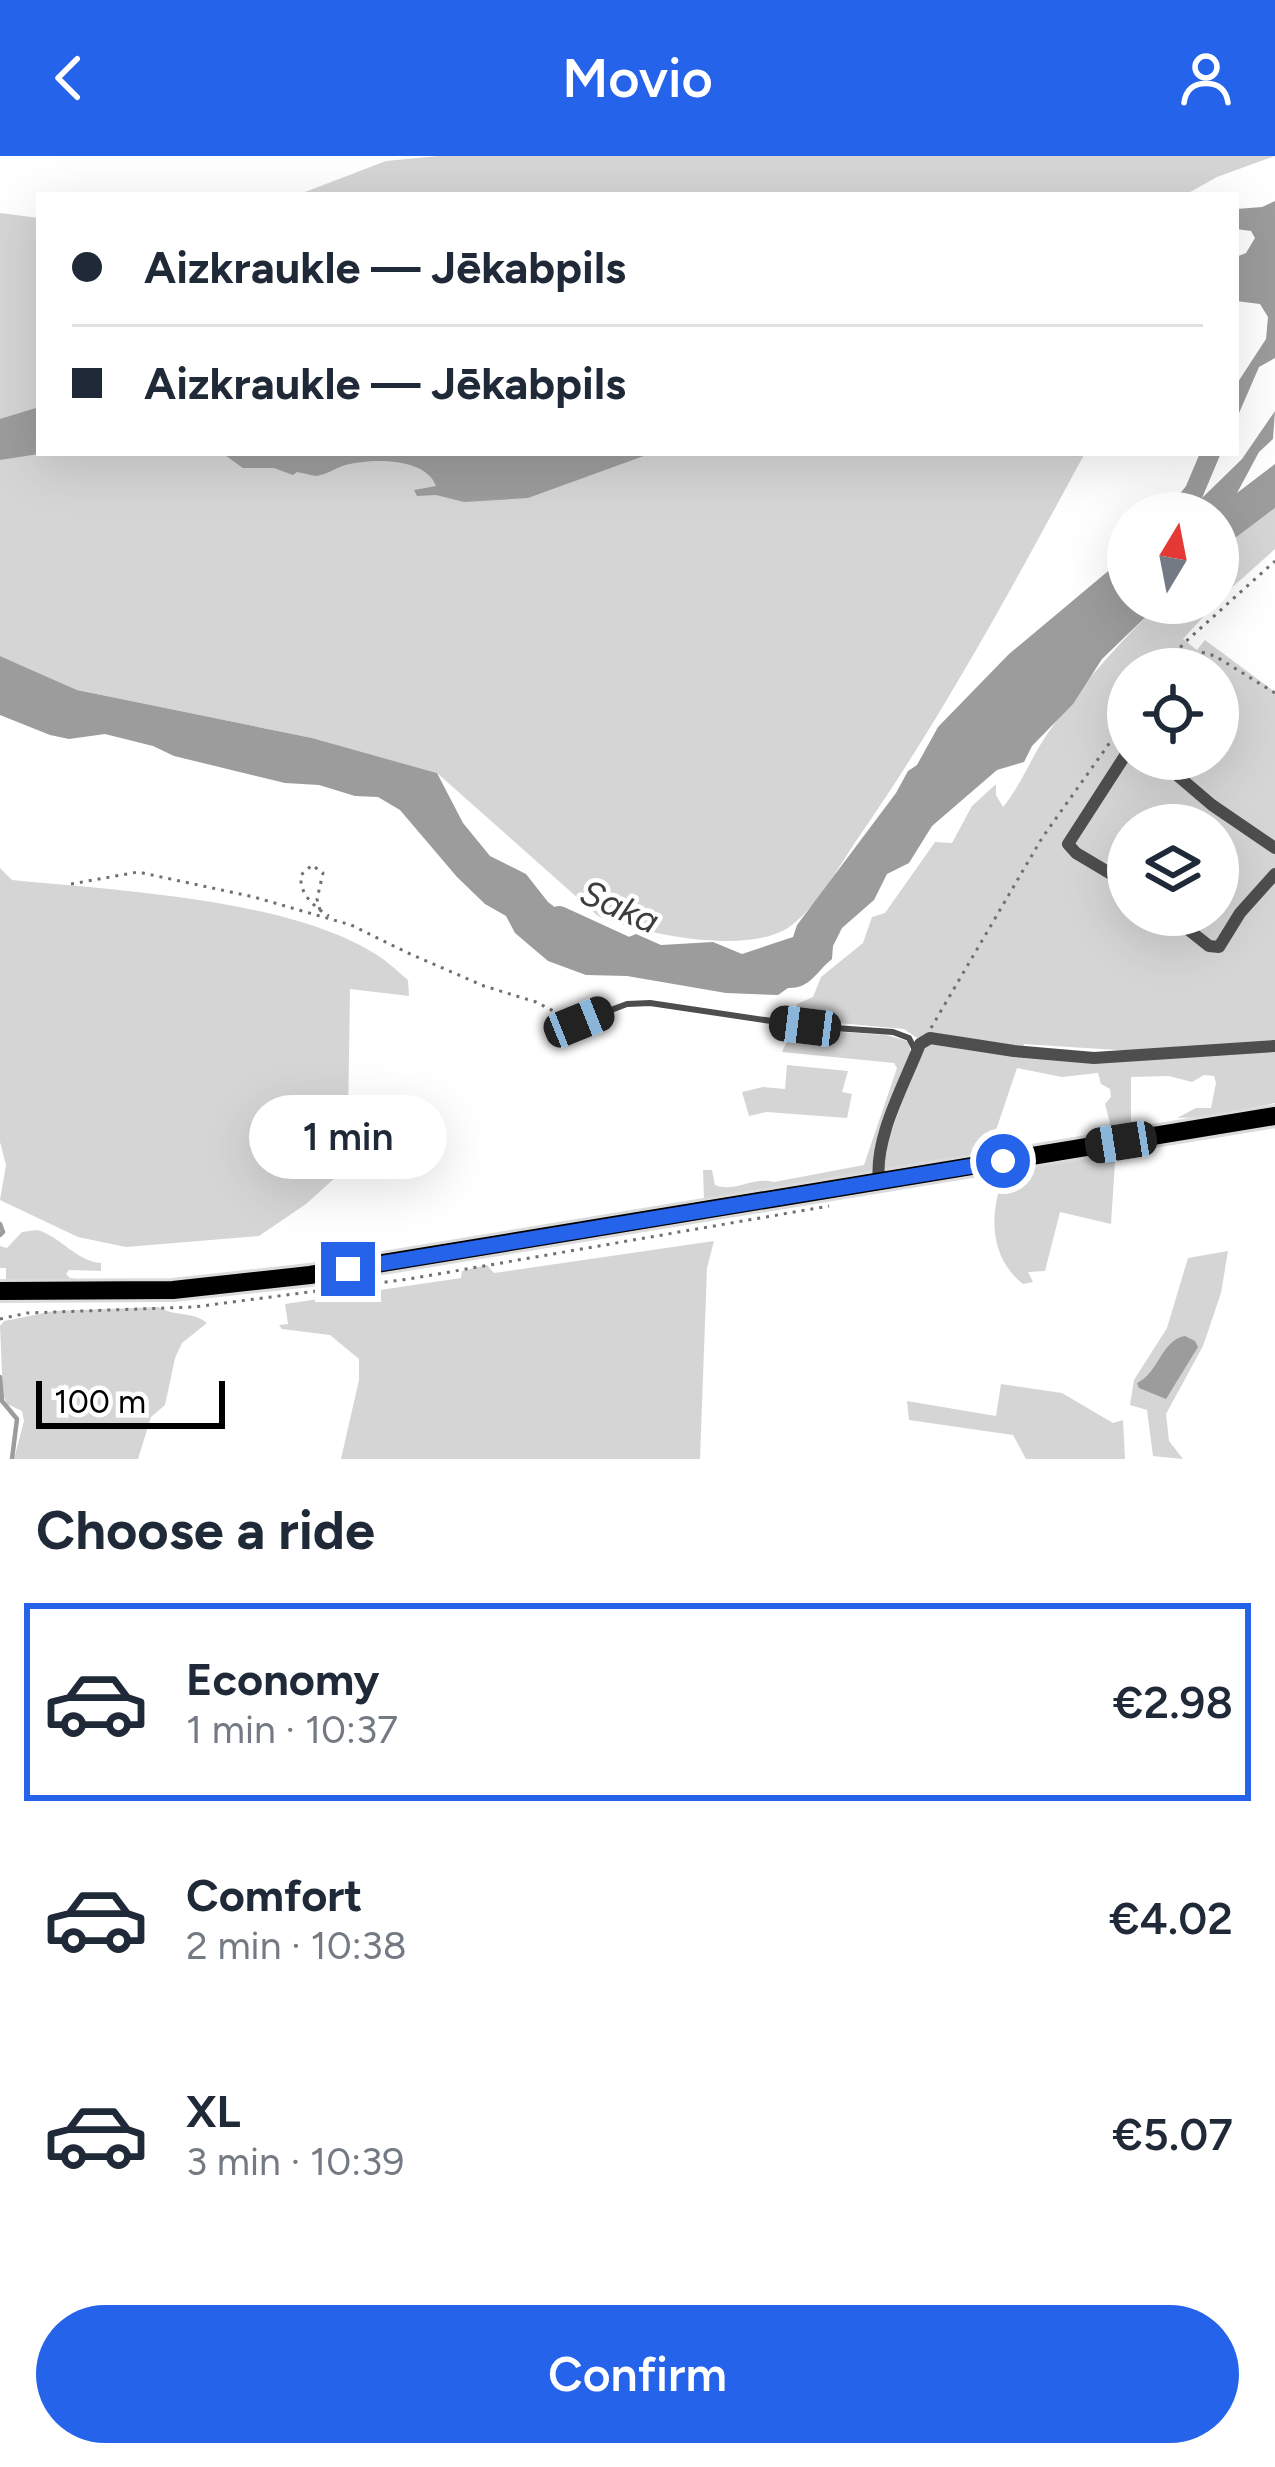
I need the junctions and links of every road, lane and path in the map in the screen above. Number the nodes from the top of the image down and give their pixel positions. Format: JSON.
{"nodes":[{"id":1,"x":1275,"y":561,"type":"edge"},
{"id":2,"x":1180,"y":648,"type":"edge"},
{"id":3,"x":1239,"y":671,"type":"edge"},
{"id":4,"x":1275,"y":693,"type":"edge"},
{"id":5,"x":1107,"y":747,"type":"edge"},
{"id":6,"x":1109,"y":780,"type":"edge"},
{"id":7,"x":1182,"y":780,"type":"edge"},
{"id":8,"x":1275,"y":848,"type":"edge"},
{"id":9,"x":1107,"y":871,"type":"edge"},
{"id":10,"x":1275,"y":874,"type":"edge"},
{"id":11,"x":71,"y":884,"type":"dead end"},
{"id":12,"x":320,"y":910,"type":"junction"},
{"id":13,"x":1239,"y":915,"type":"edge"},
{"id":14,"x":336,"y":920,"type":"junction"},
{"id":15,"x":1196,"y":936,"type":"edge"},
{"id":16,"x":1226,"y":936,"type":"edge"},
{"id":17,"x":579,"y":1022,"type":"joint"},
{"id":18,"x":925,"y":1040,"type":"junction"},
{"id":19,"x":1275,"y":1046,"type":"edge"},
{"id":20,"x":914,"y":1060,"type":"junction"},
{"id":21,"x":1275,"y":1116,"type":"edge"},
{"id":22,"x":879,"y":1181,"type":"junction"},
{"id":23,"x":3,"y":1291,"type":"edge"}],
"edges":[{"from":1,"to":2,"type":"path"},
{"from":3,"to":4,"type":"path"},
{"from":5,"to":18,"type":"path"},
{"from":6,"to":9,"type":"street"},
{"from":7,"to":8,"type":"street"},
{"from":10,"to":13,"type":"street"},
{"from":11,"to":14,"type":"path"},
{"from":12,"to":12,"type":"path"},
{"from":12,"to":14,"type":"path"},
{"from":14,"to":17,"type":"path"},
{"from":15,"to":16,"type":"street"},
{"from":17,"to":20,"type":"lane"},
{"from":18,"to":19,"type":"street"},
{"from":18,"to":20,"type":"street"},
{"from":20,"to":22,"type":"street"},
{"from":21,"to":22,"type":"main road"},
{"from":22,"to":23,"type":"main road"}]}
